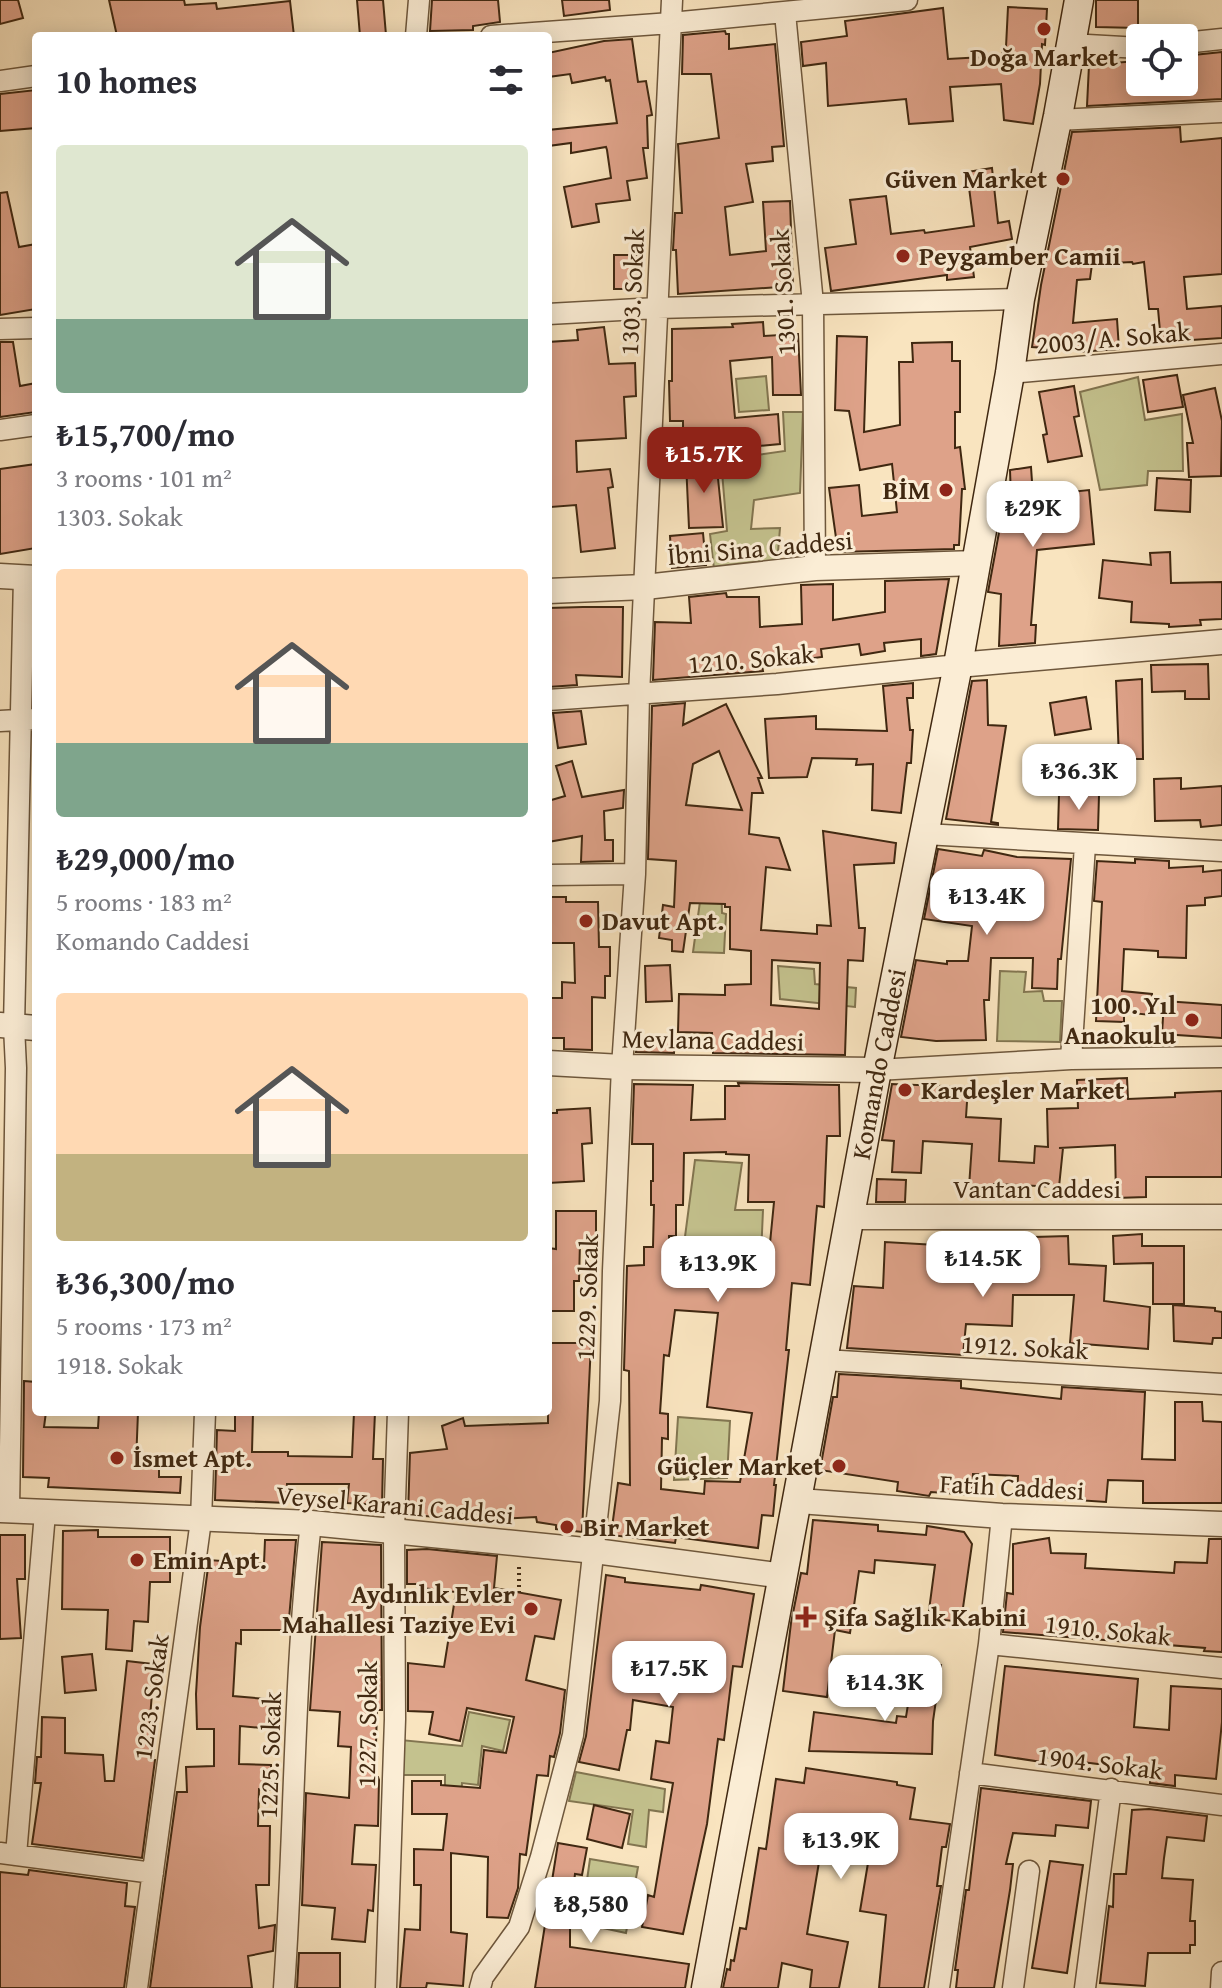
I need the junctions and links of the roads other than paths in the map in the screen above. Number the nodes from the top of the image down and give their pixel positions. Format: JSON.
{"nodes":[{"id":1,"x":419,"y":0,"type":"edge"},
{"id":2,"x":672,"y":0,"type":"edge"},
{"id":3,"x":907,"y":0,"type":"edge"},
{"id":4,"x":1079,"y":0,"type":"edge"},
{"id":5,"x":785,"y":13,"type":"junction"},
{"id":6,"x":671,"y":23,"type":"junction"},
{"id":7,"x":416,"y":32,"type":"edge"},
{"id":8,"x":546,"y":32,"type":"edge"},
{"id":9,"x":1222,"y":39,"type":"edge"},
{"id":10,"x":1198,"y":42,"type":"edge"},
{"id":11,"x":1070,"y":44,"type":"junction"},
{"id":12,"x":1126,"y":47,"type":"edge"},
{"id":13,"x":32,"y":77,"type":"edge"},
{"id":14,"x":0,"y":81,"type":"edge"},
{"id":15,"x":1222,"y":112,"type":"edge"},
{"id":16,"x":1057,"y":120,"type":"junction"},
{"id":17,"x":1020,"y":299,"type":"junction"},
{"id":18,"x":813,"y":304,"type":"junction"},
{"id":19,"x":657,"y":308,"type":"junction"},
{"id":20,"x":552,"y":314,"type":"edge"},
{"id":21,"x":32,"y":328,"type":"edge"},
{"id":22,"x":0,"y":329,"type":"edge"},
{"id":23,"x":1222,"y":354,"type":"edge"},
{"id":24,"x":1010,"y":373,"type":"junction"},
{"id":25,"x":32,"y":426,"type":"edge"},
{"id":26,"x":0,"y":430,"type":"edge"},
{"id":27,"x":977,"y":563,"type":"junction"},
{"id":28,"x":815,"y":568,"type":"junction"},
{"id":29,"x":20,"y":577,"type":"edge"},
{"id":30,"x":645,"y":587,"type":"junction"},
{"id":31,"x":552,"y":591,"type":"edge"},
{"id":32,"x":1222,"y":642,"type":"edge"},
{"id":33,"x":958,"y":665,"type":"junction"},
{"id":34,"x":639,"y":695,"type":"junction"},
{"id":35,"x":552,"y":700,"type":"edge"},
{"id":36,"x":18,"y":720,"type":"edge"},
{"id":37,"x":925,"y":834,"type":"junction"},
{"id":38,"x":1085,"y":845,"type":"junction"},
{"id":39,"x":1222,"y":851,"type":"edge"},
{"id":40,"x":635,"y":874,"type":"junction"},
{"id":41,"x":552,"y":875,"type":"edge"},
{"id":42,"x":17,"y":1026,"type":"edge"},
{"id":43,"x":1222,"y":1057,"type":"edge"},
{"id":44,"x":1071,"y":1059,"type":"junction"},
{"id":45,"x":552,"y":1063,"type":"edge"},
{"id":46,"x":622,"y":1067,"type":"junction"},
{"id":47,"x":877,"y":1070,"type":"junction"},
{"id":48,"x":852,"y":1217,"type":"junction"},
{"id":49,"x":1222,"y":1217,"type":"edge"},
{"id":50,"x":824,"y":1360,"type":"junction"},
{"id":51,"x":1222,"y":1384,"type":"edge"},
{"id":52,"x":205,"y":1416,"type":"edge"},
{"id":53,"x":398,"y":1416,"type":"edge"},
{"id":54,"x":799,"y":1501,"type":"junction"},
{"id":55,"x":4,"y":1510,"type":"edge"},
{"id":56,"x":45,"y":1513,"type":"junction"},
{"id":57,"x":1002,"y":1516,"type":"junction"},
{"id":58,"x":201,"y":1520,"type":"junction"},
{"id":59,"x":311,"y":1523,"type":"junction"},
{"id":60,"x":1222,"y":1524,"type":"edge"},
{"id":61,"x":394,"y":1530,"type":"junction"},
{"id":62,"x":595,"y":1551,"type":"junction"},
{"id":63,"x":784,"y":1576,"type":"junction"},
{"id":64,"x":989,"y":1644,"type":"junction"},
{"id":65,"x":1222,"y":1668,"type":"edge"},
{"id":66,"x":970,"y":1773,"type":"junction"},
{"id":67,"x":1111,"y":1789,"type":"junction"},
{"id":68,"x":1222,"y":1805,"type":"edge"},
{"id":69,"x":8,"y":1854,"type":"edge"},
{"id":70,"x":1029,"y":1871,"type":"dead end"},
{"id":71,"x":153,"y":1873,"type":"junction"},
{"id":72,"x":1222,"y":1972,"type":"edge"},
{"id":73,"x":137,"y":1988,"type":"edge"},
{"id":74,"x":284,"y":1988,"type":"edge"},
{"id":75,"x":386,"y":1988,"type":"edge"},
{"id":76,"x":480,"y":1988,"type":"edge"},
{"id":77,"x":706,"y":1988,"type":"edge"},
{"id":78,"x":939,"y":1988,"type":"edge"},
{"id":79,"x":1013,"y":1988,"type":"edge"},
{"id":80,"x":1085,"y":1988,"type":"edge"},
{"id":81,"x":1221,"y":1988,"type":"edge"}],
"edges":[{"from":1,"to":7,"type":"street"},
{"from":2,"to":6,"type":"street","name":"1303. Sokak"},
{"from":3,"to":5,"type":"street"},
{"from":4,"to":11,"type":"main road","name":"Komando Caddesi"},
{"from":5,"to":6,"type":"street"},
{"from":5,"to":18,"type":"street","name":"1301. Sokak"},
{"from":6,"to":8,"type":"street"},
{"from":6,"to":19,"type":"street","name":"1303. Sokak"},
{"from":9,"to":10,"type":"street"},
{"from":11,"to":12,"type":"street"},
{"from":11,"to":16,"type":"main road","name":"Komando Caddesi"},
{"from":13,"to":14,"type":"street"},
{"from":15,"to":16,"type":"street"},
{"from":16,"to":17,"type":"main road","name":"Komando Caddesi"},
{"from":17,"to":18,"type":"street"},
{"from":17,"to":24,"type":"main road","name":"Komando Caddesi"},
{"from":18,"to":19,"type":"street"},
{"from":18,"to":28,"type":"street","name":"1301. Sokak"},
{"from":19,"to":20,"type":"street"},
{"from":19,"to":30,"type":"street","name":"1303. Sokak"},
{"from":21,"to":22,"type":"street"},
{"from":23,"to":24,"type":"street","name":"2003/A. Sokak"},
{"from":24,"to":27,"type":"main road","name":"Komando Caddesi"},
{"from":25,"to":26,"type":"street"},
{"from":27,"to":28,"type":"street","name":"İbni Sina Caddesi"},
{"from":27,"to":33,"type":"main road","name":"Komando Caddesi"},
{"from":28,"to":30,"type":"street","name":"İbni Sina Caddesi"},
{"from":29,"to":36,"type":"street"},
{"from":30,"to":31,"type":"street","name":"İbni Sina Caddesi"},
{"from":30,"to":34,"type":"street","name":"1229. Sokak"},
{"from":32,"to":33,"type":"street"},
{"from":33,"to":34,"type":"street","name":"1210. Sokak"},
{"from":33,"to":37,"type":"main road","name":"Komando Caddesi"},
{"from":34,"to":35,"type":"street","name":"1210. Sokak"},
{"from":34,"to":40,"type":"street","name":"1229. Sokak"},
{"from":36,"to":42,"type":"street"},
{"from":37,"to":38,"type":"street"},
{"from":37,"to":47,"type":"main road","name":"Komando Caddesi"},
{"from":38,"to":39,"type":"street"},
{"from":38,"to":44,"type":"street"},
{"from":40,"to":41,"type":"street"},
{"from":40,"to":46,"type":"street","name":"1229. Sokak"},
{"from":42,"to":55,"type":"street"},
{"from":43,"to":44,"type":"street"},
{"from":44,"to":47,"type":"street"},
{"from":45,"to":46,"type":"street","name":"Mevlana Caddesi"},
{"from":46,"to":47,"type":"street","name":"Mevlana Caddesi"},
{"from":46,"to":62,"type":"street","name":"1229. Sokak"},
{"from":47,"to":48,"type":"main road","name":"Komando Caddesi"},
{"from":48,"to":49,"type":"street","name":"Vantan Caddesi"},
{"from":48,"to":50,"type":"main road","name":"Komando Caddesi"},
{"from":50,"to":51,"type":"street","name":"1912. Sokak"},
{"from":50,"to":54,"type":"main road","name":"Komando Caddesi"},
{"from":52,"to":58,"type":"street","name":"1223. Sokak"},
{"from":53,"to":61,"type":"street","name":"1227. Sokak"},
{"from":54,"to":57,"type":"street","name":"Fatih Caddesi"},
{"from":54,"to":63,"type":"main road","name":"Komando Caddesi"},
{"from":55,"to":56,"type":"street","name":"Veysel Karani Caddesi"},
{"from":56,"to":58,"type":"street","name":"Veysel Karani Caddesi"},
{"from":56,"to":69,"type":"street"},
{"from":57,"to":60,"type":"street","name":"Fatih Caddesi"},
{"from":57,"to":64,"type":"street"},
{"from":58,"to":59,"type":"street","name":"Veysel Karani Caddesi"},
{"from":58,"to":71,"type":"street","name":"1223. Sokak"},
{"from":59,"to":61,"type":"street","name":"Veysel Karani Caddesi"},
{"from":59,"to":74,"type":"street","name":"1225. Sokak"},
{"from":61,"to":62,"type":"street","name":"Veysel Karani Caddesi"},
{"from":61,"to":75,"type":"street","name":"1227. Sokak"},
{"from":62,"to":63,"type":"street","name":"Veysel Karani Caddesi"},
{"from":62,"to":76,"type":"street","name":"1229. Sokak"},
{"from":63,"to":77,"type":"main road","name":"Komando Caddesi"},
{"from":64,"to":65,"type":"street","name":"1910. Sokak"},
{"from":64,"to":66,"type":"street"},
{"from":66,"to":67,"type":"street","name":"1904. Sokak"},
{"from":66,"to":78,"type":"street"},
{"from":67,"to":68,"type":"street","name":"1904. Sokak"},
{"from":67,"to":80,"type":"street"},
{"from":69,"to":71,"type":"street"},
{"from":70,"to":79,"type":"street"},
{"from":71,"to":73,"type":"street","name":"1223. Sokak"},
{"from":72,"to":81,"type":"street"}]}
